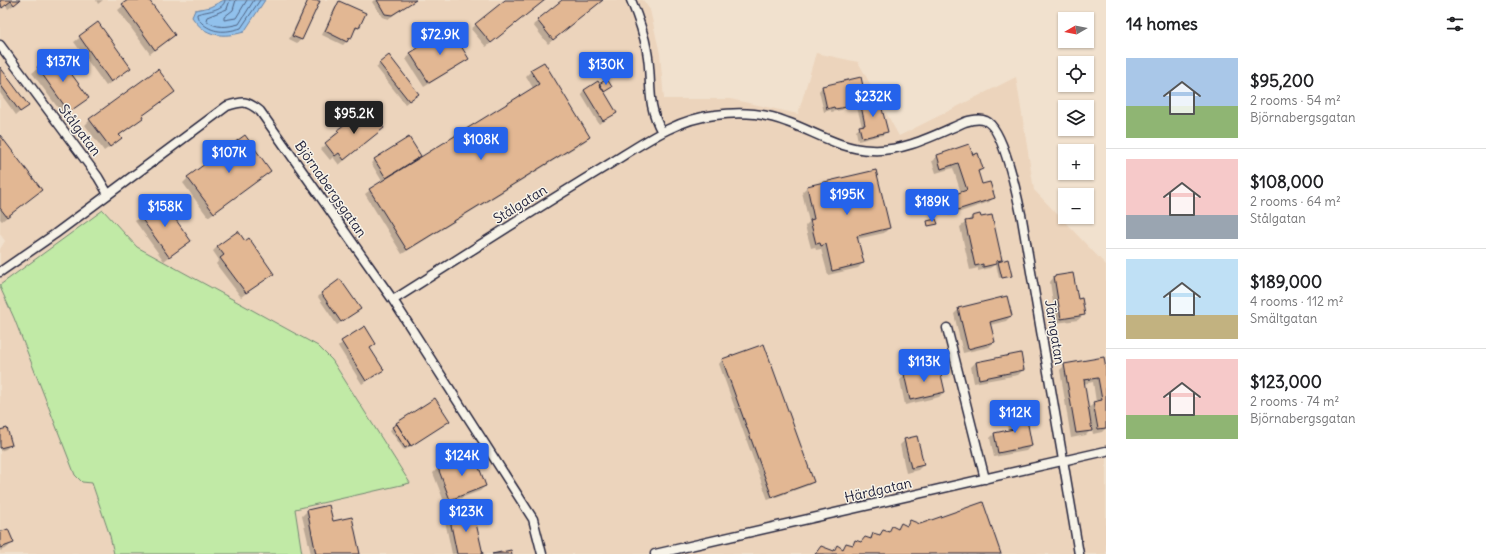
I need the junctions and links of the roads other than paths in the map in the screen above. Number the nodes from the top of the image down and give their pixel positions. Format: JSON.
{"nodes":[{"id":1,"x":631,"y":0,"type":"edge"},
{"id":2,"x":0,"y":45,"type":"edge"},
{"id":3,"x":986,"y":121,"type":"joint"},
{"id":4,"x":662,"y":132,"type":"junction"},
{"id":5,"x":108,"y":194,"type":"junction"},
{"id":6,"x":0,"y":272,"type":"edge"},
{"id":7,"x":393,"y":300,"type":"junction"},
{"id":8,"x":947,"y":328,"type":"dead end"},
{"id":9,"x":1106,"y":450,"type":"edge"},
{"id":10,"x":1063,"y":461,"type":"junction"},
{"id":11,"x":985,"y":479,"type":"junction"},
{"id":12,"x":542,"y":554,"type":"edge"},
{"id":13,"x":655,"y":554,"type":"edge"},
{"id":14,"x":1079,"y":554,"type":"edge"}],
"edges":[{"from":1,"to":4,"type":"street"},
{"from":2,"to":5,"type":"street","name":"Stålgatan"},
{"from":3,"to":4,"type":"street","name":"Stålgatan"},
{"from":3,"to":10,"type":"street","name":"Järngatan"},
{"from":4,"to":7,"type":"street","name":"Stålgatan"},
{"from":5,"to":6,"type":"street","name":"Björnabergsgatan"},
{"from":5,"to":7,"type":"street","name":"Björnabergsgatan"},
{"from":7,"to":12,"type":"street","name":"Björnabergsgatan"},
{"from":8,"to":11,"type":"street"},
{"from":9,"to":10,"type":"street","name":"Härdgatan"},
{"from":10,"to":11,"type":"street","name":"Härdgatan"},
{"from":10,"to":14,"type":"street","name":"Järngatan"},
{"from":11,"to":13,"type":"street","name":"Härdgatan"}]}
